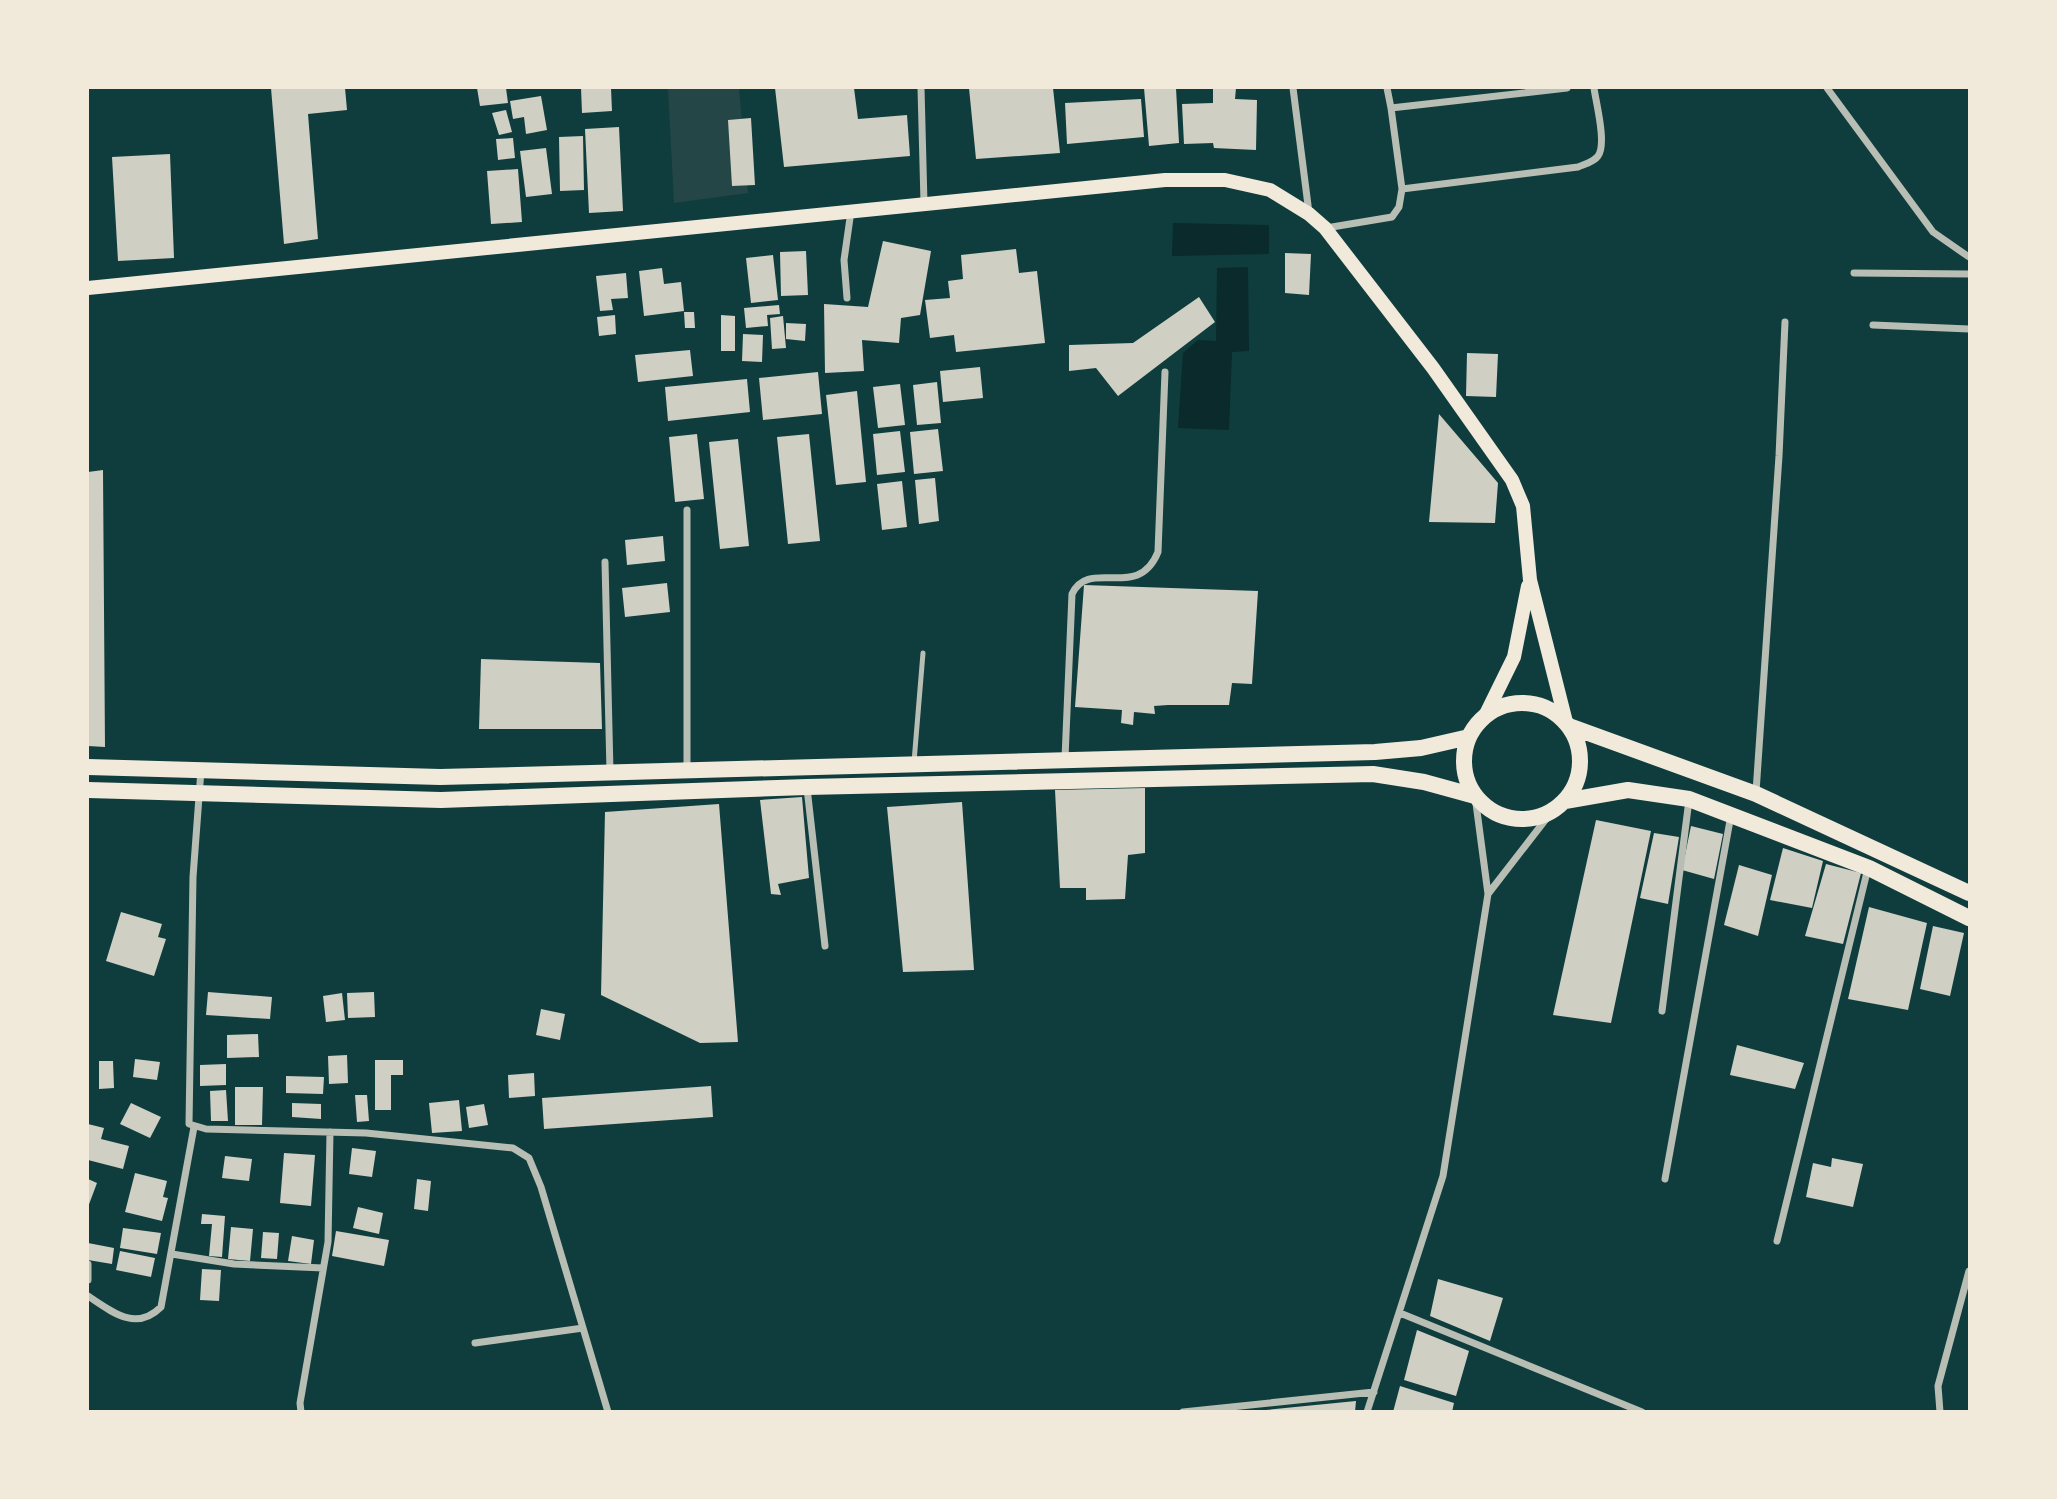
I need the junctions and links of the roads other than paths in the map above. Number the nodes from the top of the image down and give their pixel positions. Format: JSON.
{"nodes":[{"id":1,"x":921,"y":88,"type":"edge"},
{"id":2,"x":1293,"y":88,"type":"edge"},
{"id":3,"x":1387,"y":88,"type":"edge"},
{"id":4,"x":1567,"y":88,"type":"edge"},
{"id":5,"x":1594,"y":88,"type":"edge"},
{"id":6,"x":1827,"y":88,"type":"edge"},
{"id":7,"x":1391,"y":108,"type":"junction"},
{"id":8,"x":1402,"y":189,"type":"junction"},
{"id":9,"x":924,"y":203,"type":"junction"},
{"id":10,"x":851,"y":211,"type":"junction"},
{"id":11,"x":1309,"y":214,"type":"junction"},
{"id":12,"x":1325,"y":228,"type":"junction"},
{"id":13,"x":1969,"y":257,"type":"edge"},
{"id":14,"x":1854,"y":273,"type":"dead end"},
{"id":15,"x":1969,"y":274,"type":"edge"},
{"id":16,"x":88,"y":288,"type":"edge"},
{"id":17,"x":846,"y":298,"type":"dead end"},
{"id":18,"x":1784,"y":322,"type":"dead end"},
{"id":19,"x":1873,"y":325,"type":"dead end"},
{"id":20,"x":1969,"y":329,"type":"edge"},
{"id":21,"x":1165,"y":372,"type":"dead end"},
{"id":22,"x":687,"y":510,"type":"dead end"},
{"id":23,"x":605,"y":562,"type":"dead end"},
{"id":24,"x":1530,"y":580,"type":"junction"},
{"id":25,"x":923,"y":653,"type":"dead end"},
{"id":26,"x":1485,"y":716,"type":"junction"},
{"id":27,"x":1567,"y":724,"type":"junction"},
{"id":28,"x":1469,"y":737,"type":"junction"},
{"id":29,"x":1065,"y":758,"type":"junction"},
{"id":30,"x":915,"y":762,"type":"junction"},
{"id":31,"x":88,"y":767,"type":"edge"},
{"id":32,"x":201,"y":770,"type":"junction"},
{"id":33,"x":687,"y":771,"type":"junction"},
{"id":34,"x":610,"y":772,"type":"junction"},
{"id":35,"x":807,"y":787,"type":"junction"},
{"id":36,"x":88,"y":790,"type":"edge"},
{"id":37,"x":200,"y":792,"type":"junction"},
{"id":38,"x":1756,"y":794,"type":"junction"},
{"id":39,"x":1475,"y":796,"type":"junction"},
{"id":40,"x":1689,"y":799,"type":"junction"},
{"id":41,"x":1559,"y":806,"type":"junction"},
{"id":42,"x":1731,"y":814,"type":"junction"},
{"id":43,"x":1869,"y":868,"type":"junction"},
{"id":44,"x":1969,"y":893,"type":"edge"},
{"id":45,"x":1488,"y":894,"type":"junction"},
{"id":46,"x":1969,"y":918,"type":"edge"},
{"id":47,"x":825,"y":946,"type":"dead end"},
{"id":48,"x":1662,"y":1011,"type":"dead end"},
{"id":49,"x":194,"y":1127,"type":"junction"},
{"id":50,"x":330,"y":1132,"type":"junction"},
{"id":51,"x":1665,"y":1179,"type":"dead end"},
{"id":52,"x":1777,"y":1241,"type":"dead end"},
{"id":53,"x":172,"y":1254,"type":"junction"},
{"id":54,"x":88,"y":1264,"type":"edge"},
{"id":55,"x":323,"y":1268,"type":"junction"},
{"id":56,"x":1969,"y":1271,"type":"edge"},
{"id":57,"x":88,"y":1280,"type":"edge"},
{"id":58,"x":88,"y":1296,"type":"edge"},
{"id":59,"x":1400,"y":1313,"type":"junction"},
{"id":60,"x":583,"y":1328,"type":"junction"},
{"id":61,"x":475,"y":1343,"type":"dead end"},
{"id":62,"x":1374,"y":1392,"type":"junction"},
{"id":63,"x":301,"y":1412,"type":"edge"},
{"id":64,"x":608,"y":1412,"type":"edge"},
{"id":65,"x":1183,"y":1412,"type":"edge"},
{"id":66,"x":1367,"y":1412,"type":"edge"},
{"id":67,"x":1642,"y":1412,"type":"edge"},
{"id":68,"x":1940,"y":1412,"type":"edge"}],
"edges":[{"from":1,"to":9,"type":"street"},
{"from":2,"to":11,"type":"street"},
{"from":3,"to":7,"type":"street"},
{"from":4,"to":7,"type":"street"},
{"from":5,"to":8,"type":"street"},
{"from":6,"to":13,"type":"street"},
{"from":7,"to":8,"type":"street"},
{"from":8,"to":12,"type":"street"},
{"from":9,"to":10,"type":"main road"},
{"from":9,"to":11,"type":"main road"},
{"from":10,"to":16,"type":"main road"},
{"from":10,"to":17,"type":"street"},
{"from":11,"to":12,"type":"main road"},
{"from":12,"to":24,"type":"main road"},
{"from":14,"to":15,"type":"street"},
{"from":18,"to":38,"type":"street"},
{"from":19,"to":20,"type":"street"},
{"from":21,"to":29,"type":"street"},
{"from":22,"to":33,"type":"street"},
{"from":23,"to":34,"type":"street"},
{"from":24,"to":26,"type":"main road"},
{"from":24,"to":27,"type":"main road"},
{"from":25,"to":30,"type":"lane"},
{"from":26,"to":27,"type":"main road"},
{"from":26,"to":28,"type":"main road"},
{"from":27,"to":38,"type":"main road"},
{"from":27,"to":41,"type":"main road"},
{"from":28,"to":29,"type":"main road"},
{"from":28,"to":39,"type":"main road"},
{"from":29,"to":30,"type":"main road"},
{"from":30,"to":33,"type":"main road"},
{"from":31,"to":32,"type":"main road"},
{"from":32,"to":34,"type":"main road"},
{"from":32,"to":37,"type":"street"},
{"from":33,"to":34,"type":"main road"},
{"from":35,"to":37,"type":"main road"},
{"from":35,"to":39,"type":"main road"},
{"from":35,"to":47,"type":"street"},
{"from":36,"to":37,"type":"main road"},
{"from":37,"to":49,"type":"street"},
{"from":38,"to":44,"type":"main road"},
{"from":39,"to":41,"type":"main road"},
{"from":39,"to":45,"type":"street"},
{"from":40,"to":41,"type":"main road"},
{"from":40,"to":42,"type":"main road"},
{"from":40,"to":48,"type":"street"},
{"from":41,"to":45,"type":"street"},
{"from":42,"to":43,"type":"main road"},
{"from":42,"to":51,"type":"street"},
{"from":43,"to":46,"type":"main road"},
{"from":43,"to":52,"type":"street"},
{"from":45,"to":59,"type":"street"},
{"from":49,"to":50,"type":"street"},
{"from":49,"to":53,"type":"street"},
{"from":50,"to":55,"type":"street"},
{"from":50,"to":60,"type":"street"},
{"from":53,"to":55,"type":"street"},
{"from":53,"to":58,"type":"street"},
{"from":54,"to":57,"type":"street"},
{"from":55,"to":63,"type":"street"},
{"from":56,"to":68,"type":"street"},
{"from":59,"to":62,"type":"street"},
{"from":59,"to":67,"type":"street"},
{"from":60,"to":61,"type":"street"},
{"from":60,"to":64,"type":"street"},
{"from":62,"to":65,"type":"street"},
{"from":62,"to":66,"type":"street"}]}
